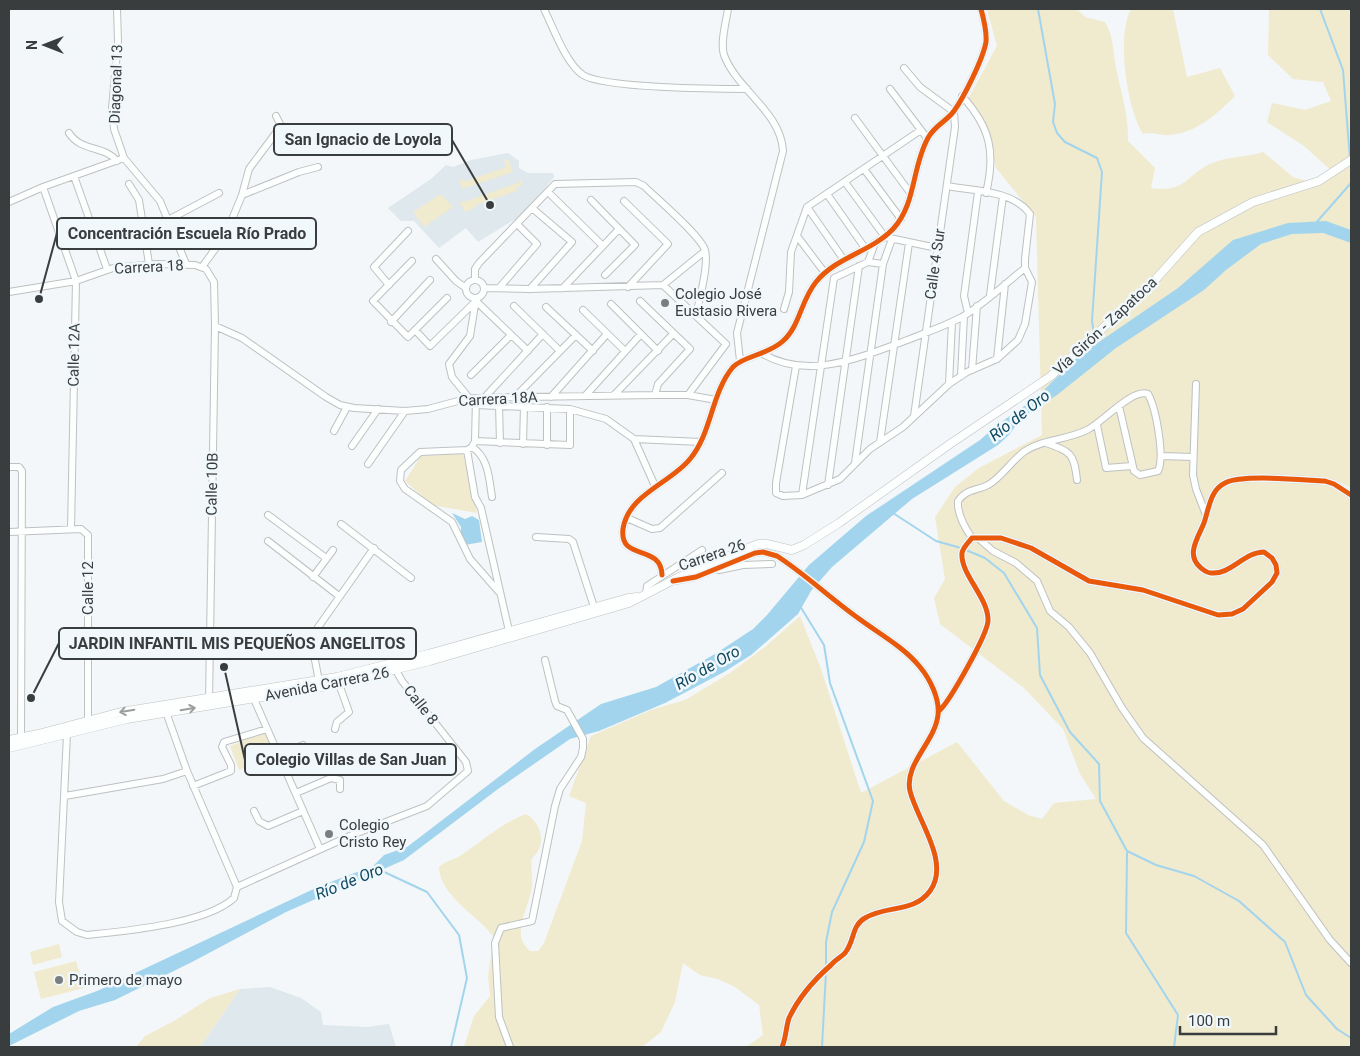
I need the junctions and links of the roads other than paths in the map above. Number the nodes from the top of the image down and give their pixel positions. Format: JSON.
{"nodes":[{"id":1,"x":116,"y":9,"type":"edge"},
{"id":2,"x":544,"y":9,"type":"edge"},
{"id":3,"x":728,"y":9,"type":"edge"},
{"id":4,"x":981,"y":9,"type":"edge"},
{"id":5,"x":904,"y":68,"type":"dead end"},
{"id":6,"x":746,"y":89,"type":"junction"},
{"id":7,"x":890,"y":89,"type":"dead end"},
{"id":8,"x":962,"y":96,"type":"junction"},
{"id":9,"x":954,"y":112,"type":"junction"},
{"id":10,"x":276,"y":116,"type":"dead end"},
{"id":11,"x":855,"y":118,"type":"dead end"},
{"id":12,"x":920,"y":130,"type":"junction"},
{"id":13,"x":69,"y":133,"type":"dead end"},
{"id":14,"x":927,"y":138,"type":"junction"},
{"id":15,"x":882,"y":157,"type":"junction"},
{"id":16,"x":120,"y":159,"type":"junction"},
{"id":17,"x":1348,"y":161,"type":"edge"},
{"id":18,"x":318,"y":167,"type":"dead end"},
{"id":19,"x":864,"y":169,"type":"junction"},
{"id":20,"x":74,"y":176,"type":"junction"},
{"id":21,"x":845,"y":182,"type":"junction"},
{"id":22,"x":128,"y":184,"type":"dead end"},
{"id":23,"x":946,"y":186,"type":"junction"},
{"id":24,"x":43,"y":188,"type":"junction"},
{"id":25,"x":548,"y":192,"type":"junction"},
{"id":26,"x":978,"y":192,"type":"junction"},
{"id":27,"x":986,"y":192,"type":"junction"},
{"id":28,"x":219,"y":193,"type":"dead end"},
{"id":29,"x":242,"y":194,"type":"junction"},
{"id":30,"x":827,"y":194,"type":"junction"},
{"id":31,"x":911,"y":194,"type":"junction"},
{"id":32,"x":1003,"y":196,"type":"junction"},
{"id":33,"x":591,"y":200,"type":"dead end"},
{"id":34,"x":624,"y":201,"type":"dead end"},
{"id":35,"x":9,"y":202,"type":"edge"},
{"id":36,"x":806,"y":207,"type":"junction"},
{"id":37,"x":532,"y":208,"type":"junction"},
{"id":38,"x":901,"y":219,"type":"junction"},
{"id":39,"x":168,"y":220,"type":"junction"},
{"id":40,"x":517,"y":224,"type":"junction"},
{"id":41,"x":619,"y":229,"type":"junction"},
{"id":42,"x":408,"y":231,"type":"dead end"},
{"id":43,"x":797,"y":236,"type":"junction"},
{"id":44,"x":885,"y":237,"type":"junction"},
{"id":45,"x":892,"y":239,"type":"junction"},
{"id":46,"x":875,"y":243,"type":"junction"},
{"id":47,"x":909,"y":243,"type":"junction"},
{"id":48,"x":602,"y":245,"type":"junction"},
{"id":49,"x":864,"y":248,"type":"junction"},
{"id":50,"x":937,"y":248,"type":"junction"},
{"id":51,"x":705,"y":251,"type":"junction"},
{"id":52,"x":436,"y":258,"type":"dead end"},
{"id":53,"x":844,"y":260,"type":"junction"},
{"id":54,"x":412,"y":261,"type":"dead end"},
{"id":55,"x":868,"y":262,"type":"junction"},
{"id":56,"x":149,"y":264,"type":"junction"},
{"id":57,"x":186,"y":264,"type":"junction"},
{"id":58,"x":883,"y":264,"type":"junction"},
{"id":59,"x":859,"y":266,"type":"junction"},
{"id":60,"x":202,"y":267,"type":"junction"},
{"id":61,"x":1025,"y":268,"type":"junction"},
{"id":62,"x":107,"y":269,"type":"junction"},
{"id":63,"x":824,"y":273,"type":"junction"},
{"id":64,"x":605,"y":274,"type":"dead end"},
{"id":65,"x":475,"y":279,"type":"junction"},
{"id":66,"x":430,"y":280,"type":"dead end"},
{"id":67,"x":76,"y":281,"type":"junction"},
{"id":68,"x":663,"y":284,"type":"junction"},
{"id":69,"x":1005,"y":284,"type":"junction"},
{"id":70,"x":389,"y":285,"type":"junction"},
{"id":71,"x":628,"y":287,"type":"junction"},
{"id":72,"x":466,"y":288,"type":"junction"},
{"id":73,"x":484,"y":288,"type":"junction"},
{"id":74,"x":499,"y":288,"type":"junction"},
{"id":75,"x":563,"y":288,"type":"junction"},
{"id":76,"x":530,"y":289,"type":"junction"},
{"id":77,"x":9,"y":292,"type":"edge"},
{"id":78,"x":990,"y":295,"type":"junction"},
{"id":79,"x":447,"y":298,"type":"dead end"},
{"id":80,"x":476,"y":299,"type":"junction"},
{"id":81,"x":640,"y":301,"type":"dead end"},
{"id":82,"x":611,"y":304,"type":"dead end"},
{"id":83,"x":514,"y":306,"type":"dead end"},
{"id":84,"x":977,"y":306,"type":"junction"},
{"id":85,"x":546,"y":307,"type":"dead end"},
{"id":86,"x":784,"y":309,"type":"dead end"},
{"id":87,"x":583,"y":310,"type":"dead end"},
{"id":88,"x":966,"y":314,"type":"junction"},
{"id":89,"x":696,"y":316,"type":"junction"},
{"id":90,"x":390,"y":322,"type":"junction"},
{"id":91,"x":952,"y":322,"type":"junction"},
{"id":92,"x":215,"y":326,"type":"junction"},
{"id":93,"x":415,"y":330,"type":"junction"},
{"id":94,"x":925,"y":333,"type":"junction"},
{"id":95,"x":511,"y":334,"type":"junction"},
{"id":96,"x":543,"y":334,"type":"junction"},
{"id":97,"x":607,"y":334,"type":"junction"},
{"id":98,"x":641,"y":334,"type":"junction"},
{"id":99,"x":673,"y":334,"type":"junction"},
{"id":100,"x":576,"y":335,"type":"junction"},
{"id":101,"x":895,"y":344,"type":"junction"},
{"id":102,"x":593,"y":350,"type":"junction"},
{"id":103,"x":658,"y":350,"type":"junction"},
{"id":104,"x":528,"y":351,"type":"junction"},
{"id":105,"x":560,"y":351,"type":"junction"},
{"id":106,"x":625,"y":351,"type":"junction"},
{"id":107,"x":763,"y":354,"type":"junction"},
{"id":108,"x":870,"y":354,"type":"junction"},
{"id":109,"x":997,"y":359,"type":"junction"},
{"id":110,"x":740,"y":361,"type":"junction"},
{"id":111,"x":846,"y":361,"type":"junction"},
{"id":112,"x":796,"y":366,"type":"junction"},
{"id":113,"x":822,"y":366,"type":"junction"},
{"id":114,"x":972,"y":370,"type":"junction"},
{"id":115,"x":471,"y":375,"type":"dead end"},
{"id":116,"x":961,"y":376,"type":"junction"},
{"id":117,"x":949,"y":384,"type":"junction"},
{"id":118,"x":1196,"y":384,"type":"dead end"},
{"id":119,"x":614,"y":394,"type":"junction"},
{"id":120,"x":655,"y":394,"type":"junction"},
{"id":121,"x":688,"y":395,"type":"junction"},
{"id":122,"x":585,"y":396,"type":"junction"},
{"id":123,"x":515,"y":397,"type":"junction"},
{"id":124,"x":551,"y":397,"type":"junction"},
{"id":125,"x":484,"y":398,"type":"junction"},
{"id":126,"x":474,"y":400,"type":"junction"},
{"id":127,"x":716,"y":400,"type":"junction"},
{"id":128,"x":499,"y":405,"type":"junction"},
{"id":129,"x":524,"y":406,"type":"junction"},
{"id":130,"x":1119,"y":406,"type":"junction"},
{"id":131,"x":347,"y":407,"type":"junction"},
{"id":132,"x":547,"y":407,"type":"junction"},
{"id":133,"x":378,"y":409,"type":"junction"},
{"id":134,"x":570,"y":409,"type":"junction"},
{"id":135,"x":405,"y":411,"type":"junction"},
{"id":136,"x":914,"y":416,"type":"junction"},
{"id":137,"x":1097,"y":425,"type":"junction"},
{"id":138,"x":334,"y":431,"type":"dead end"},
{"id":139,"x":634,"y":439,"type":"junction"},
{"id":140,"x":701,"y":442,"type":"junction"},
{"id":141,"x":880,"y":442,"type":"junction"},
{"id":142,"x":1045,"y":442,"type":"junction"},
{"id":143,"x":500,"y":443,"type":"junction"},
{"id":144,"x":523,"y":444,"type":"junction"},
{"id":145,"x":547,"y":445,"type":"junction"},
{"id":146,"x":352,"y":446,"type":"dead end"},
{"id":147,"x":471,"y":446,"type":"junction"},
{"id":148,"x":1162,"y":456,"type":"junction"},
{"id":149,"x":1194,"y":457,"type":"junction"},
{"id":150,"x":855,"y":463,"type":"junction"},
{"id":151,"x":368,"y":464,"type":"dead end"},
{"id":152,"x":1132,"y":466,"type":"junction"},
{"id":153,"x":9,"y":467,"type":"edge"},
{"id":154,"x":722,"y":473,"type":"dead end"},
{"id":155,"x":1078,"y":480,"type":"dead end"},
{"id":156,"x":828,"y":485,"type":"junction"},
{"id":157,"x":655,"y":486,"type":"junction"},
{"id":158,"x":802,"y":495,"type":"junction"},
{"id":159,"x":1351,"y":495,"type":"edge"},
{"id":160,"x":492,"y":497,"type":"dead end"},
{"id":161,"x":268,"y":515,"type":"dead end"},
{"id":162,"x":1206,"y":515,"type":"junction"},
{"id":163,"x":627,"y":518,"type":"junction"},
{"id":164,"x":341,"y":524,"type":"dead end"},
{"id":165,"x":70,"y":529,"type":"junction"},
{"id":166,"x":9,"y":532,"type":"edge"},
{"id":167,"x":22,"y":532,"type":"junction"},
{"id":168,"x":536,"y":537,"type":"dead end"},
{"id":169,"x":975,"y":538,"type":"junction"},
{"id":170,"x":268,"y":541,"type":"dead end"},
{"id":171,"x":374,"y":548,"type":"junction"},
{"id":172,"x":333,"y":550,"type":"dead end"},
{"id":173,"x":702,"y":550,"type":"dead end"},
{"id":174,"x":326,"y":558,"type":"junction"},
{"id":175,"x":772,"y":564,"type":"dead end"},
{"id":176,"x":708,"y":572,"type":"junction"},
{"id":177,"x":662,"y":575,"type":"junction"},
{"id":178,"x":313,"y":577,"type":"junction"},
{"id":179,"x":411,"y":578,"type":"dead end"},
{"id":180,"x":673,"y":581,"type":"junction"},
{"id":181,"x":499,"y":592,"type":"junction"},
{"id":182,"x":340,"y":596,"type":"junction"},
{"id":183,"x":642,"y":596,"type":"junction"},
{"id":184,"x":594,"y":607,"type":"junction"},
{"id":185,"x":509,"y":631,"type":"junction"},
{"id":186,"x":544,"y":660,"type":"dead end"},
{"id":187,"x":394,"y":667,"type":"junction"},
{"id":188,"x":319,"y":681,"type":"junction"},
{"id":189,"x":339,"y":684,"type":"junction"},
{"id":190,"x":254,"y":698,"type":"junction"},
{"id":191,"x":209,"y":702,"type":"junction"},
{"id":192,"x":939,"y":711,"type":"junction"},
{"id":193,"x":166,"y":712,"type":"junction"},
{"id":194,"x":88,"y":721,"type":"junction"},
{"id":195,"x":267,"y":728,"type":"junction"},
{"id":196,"x":335,"y":729,"type":"dead end"},
{"id":197,"x":67,"y":734,"type":"junction"},
{"id":198,"x":21,"y":738,"type":"junction"},
{"id":199,"x":9,"y":740,"type":"edge"},
{"id":200,"x":304,"y":745,"type":"dead end"},
{"id":201,"x":9,"y":748,"type":"edge"},
{"id":202,"x":279,"y":755,"type":"junction"},
{"id":203,"x":187,"y":771,"type":"junction"},
{"id":204,"x":193,"y":786,"type":"junction"},
{"id":205,"x":340,"y":789,"type":"dead end"},
{"id":206,"x":296,"y":793,"type":"junction"},
{"id":207,"x":65,"y":796,"type":"junction"},
{"id":208,"x":254,"y":811,"type":"dead end"},
{"id":209,"x":304,"y":811,"type":"junction"},
{"id":210,"x":320,"y":849,"type":"junction"},
{"id":211,"x":237,"y":886,"type":"junction"},
{"id":212,"x":1351,"y":963,"type":"edge"},
{"id":213,"x":510,"y":1047,"type":"edge"},
{"id":214,"x":782,"y":1047,"type":"edge"}],
"edges":[{"from":1,"to":16,"type":"street","name":"Diagonal 13"},
{"from":2,"to":6,"type":"street"},
{"from":3,"to":6,"type":"street"},
{"from":4,"to":8,"type":"street"},
{"from":5,"to":9,"type":"street"},
{"from":6,"to":110,"type":"street"},
{"from":7,"to":12,"type":"street"},
{"from":8,"to":9,"type":"street"},
{"from":8,"to":27,"type":"street"},
{"from":9,"to":14,"type":"street"},
{"from":9,"to":23,"type":"street","name":"Calle 4 Sur"},
{"from":10,"to":29,"type":"street"},
{"from":11,"to":15,"type":"street"},
{"from":12,"to":14,"type":"street"},
{"from":12,"to":15,"type":"street"},
{"from":13,"to":16,"type":"street"},
{"from":14,"to":31,"type":"street"},
{"from":15,"to":19,"type":"street"},
{"from":15,"to":31,"type":"street"},
{"from":16,"to":20,"type":"street"},
{"from":16,"to":39,"type":"street"},
{"from":17,"to":180,"type":"main road","name":"Vía Girón - Zapatoca"},
{"from":18,"to":29,"type":"street"},
{"from":19,"to":21,"type":"street"},
{"from":19,"to":38,"type":"street"},
{"from":20,"to":24,"type":"street"},
{"from":20,"to":62,"type":"street"},
{"from":21,"to":30,"type":"street"},
{"from":21,"to":44,"type":"street"},
{"from":22,"to":56,"type":"street"},
{"from":23,"to":26,"type":"street"},
{"from":23,"to":50,"type":"street","name":"Calle 4 Sur"},
{"from":24,"to":35,"type":"street"},
{"from":24,"to":67,"type":"street","name":"Calle 12A"},
{"from":25,"to":37,"type":"street"},
{"from":25,"to":48,"type":"street"},
{"from":25,"to":51,"type":"street"},
{"from":26,"to":27,"type":"street"},
{"from":26,"to":88,"type":"street"},
{"from":27,"to":32,"type":"street"},
{"from":28,"to":39,"type":"street"},
{"from":29,"to":60,"type":"street"},
{"from":30,"to":36,"type":"street"},
{"from":30,"to":49,"type":"street"},
{"from":31,"to":38,"type":"street"},
{"from":32,"to":61,"type":"street"},
{"from":32,"to":78,"type":"street"},
{"from":33,"to":41,"type":"street"},
{"from":34,"to":71,"type":"street"},
{"from":36,"to":43,"type":"street"},
{"from":36,"to":53,"type":"street"},
{"from":37,"to":40,"type":"street"},
{"from":37,"to":76,"type":"street"},
{"from":38,"to":44,"type":"street"},
{"from":39,"to":57,"type":"street"},
{"from":40,"to":65,"type":"street"},
{"from":40,"to":74,"type":"street"},
{"from":41,"to":48,"type":"street"},
{"from":41,"to":64,"type":"street"},
{"from":42,"to":70,"type":"street"},
{"from":43,"to":63,"type":"street"},
{"from":43,"to":86,"type":"street"},
{"from":44,"to":45,"type":"street"},
{"from":44,"to":46,"type":"street"},
{"from":45,"to":47,"type":"street"},
{"from":45,"to":58,"type":"street"},
{"from":46,"to":49,"type":"street"},
{"from":46,"to":55,"type":"street"},
{"from":47,"to":50,"type":"street"},
{"from":47,"to":101,"type":"street"},
{"from":48,"to":75,"type":"street"},
{"from":49,"to":53,"type":"street"},
{"from":50,"to":94,"type":"street","name":"Calle 4 Sur"},
{"from":51,"to":68,"type":"street"},
{"from":51,"to":89,"type":"street"},
{"from":52,"to":72,"type":"street"},
{"from":53,"to":63,"type":"street"},
{"from":54,"to":70,"type":"street"},
{"from":55,"to":58,"type":"street"},
{"from":55,"to":59,"type":"street"},
{"from":56,"to":57,"type":"street","name":"Carrera 18"},
{"from":56,"to":62,"type":"street","name":"Carrera 18"},
{"from":57,"to":60,"type":"street","name":"Carrera 18"},
{"from":58,"to":108,"type":"street"},
{"from":59,"to":111,"type":"street"},
{"from":59,"to":113,"type":"street"},
{"from":60,"to":92,"type":"street","name":"Calle 10B"},
{"from":61,"to":69,"type":"street"},
{"from":61,"to":109,"type":"street"},
{"from":62,"to":67,"type":"street","name":"Carrera 18"},
{"from":63,"to":107,"type":"street"},
{"from":65,"to":72,"type":"street"},
{"from":65,"to":73,"type":"street"},
{"from":66,"to":90,"type":"street"},
{"from":67,"to":77,"type":"street","name":"Carrera 18"},
{"from":67,"to":165,"type":"street","name":"Calle 12A"},
{"from":68,"to":71,"type":"street"},
{"from":68,"to":89,"type":"street"},
{"from":69,"to":78,"type":"street"},
{"from":69,"to":109,"type":"street"},
{"from":70,"to":90,"type":"street"},
{"from":71,"to":75,"type":"street"},
{"from":72,"to":80,"type":"street"},
{"from":73,"to":74,"type":"street"},
{"from":73,"to":80,"type":"street"},
{"from":74,"to":76,"type":"street"},
{"from":75,"to":76,"type":"street"},
{"from":78,"to":84,"type":"street"},
{"from":79,"to":93,"type":"street"},
{"from":80,"to":93,"type":"street"},
{"from":80,"to":95,"type":"street"},
{"from":80,"to":126,"type":"street"},
{"from":81,"to":99,"type":"street"},
{"from":82,"to":98,"type":"street"},
{"from":83,"to":96,"type":"street"},
{"from":84,"to":88,"type":"street"},
{"from":84,"to":114,"type":"street"},
{"from":85,"to":100,"type":"street"},
{"from":87,"to":97,"type":"street"},
{"from":88,"to":91,"type":"street"},
{"from":88,"to":116,"type":"street"},
{"from":89,"to":121,"type":"street"},
{"from":90,"to":93,"type":"street"},
{"from":91,"to":94,"type":"street"},
{"from":91,"to":117,"type":"street"},
{"from":92,"to":131,"type":"street","name":"Carrera 18A"},
{"from":92,"to":191,"type":"street","name":"Calle 10B"},
{"from":94,"to":101,"type":"street"},
{"from":94,"to":136,"type":"street","name":"Calle 4 Sur"},
{"from":95,"to":104,"type":"street"},
{"from":95,"to":115,"type":"street"},
{"from":96,"to":104,"type":"street"},
{"from":96,"to":105,"type":"street"},
{"from":97,"to":102,"type":"street"},
{"from":97,"to":106,"type":"street"},
{"from":98,"to":103,"type":"street"},
{"from":98,"to":106,"type":"street"},
{"from":99,"to":103,"type":"street"},
{"from":99,"to":120,"type":"street"},
{"from":100,"to":102,"type":"street"},
{"from":100,"to":105,"type":"street"},
{"from":101,"to":108,"type":"street"},
{"from":101,"to":141,"type":"street"},
{"from":102,"to":124,"type":"street"},
{"from":103,"to":119,"type":"street"},
{"from":104,"to":125,"type":"street"},
{"from":105,"to":123,"type":"street"},
{"from":106,"to":122,"type":"street"},
{"from":107,"to":110,"type":"street"},
{"from":107,"to":112,"type":"street"},
{"from":108,"to":111,"type":"street"},
{"from":108,"to":150,"type":"street"},
{"from":109,"to":114,"type":"street"},
{"from":110,"to":127,"type":"street"},
{"from":111,"to":113,"type":"street"},
{"from":111,"to":156,"type":"street"},
{"from":112,"to":113,"type":"street"},
{"from":112,"to":158,"type":"street"},
{"from":113,"to":158,"type":"street"},
{"from":114,"to":116,"type":"street"},
{"from":116,"to":117,"type":"street"},
{"from":117,"to":136,"type":"street"},
{"from":118,"to":149,"type":"street"},
{"from":119,"to":120,"type":"street","name":"Carrera 18A"},
{"from":119,"to":122,"type":"street","name":"Carrera 18A"},
{"from":120,"to":121,"type":"street","name":"Carrera 18A"},
{"from":121,"to":127,"type":"street","name":"Carrera 18A"},
{"from":122,"to":124,"type":"street","name":"Carrera 18A"},
{"from":123,"to":124,"type":"street","name":"Carrera 18A"},
{"from":123,"to":125,"type":"street","name":"Carrera 18A"},
{"from":125,"to":126,"type":"street","name":"Carrera 18A"},
{"from":126,"to":128,"type":"street"},
{"from":126,"to":135,"type":"street","name":"Carrera 18A"},
{"from":126,"to":147,"type":"street"},
{"from":127,"to":140,"type":"street"},
{"from":128,"to":129,"type":"street"},
{"from":128,"to":143,"type":"street"},
{"from":129,"to":132,"type":"street"},
{"from":129,"to":144,"type":"street"},
{"from":130,"to":137,"type":"street"},
{"from":130,"to":148,"type":"street"},
{"from":130,"to":152,"type":"street"},
{"from":131,"to":133,"type":"street","name":"Carrera 18A"},
{"from":131,"to":138,"type":"street"},
{"from":132,"to":134,"type":"street"},
{"from":132,"to":145,"type":"street"},
{"from":133,"to":135,"type":"street","name":"Carrera 18A"},
{"from":133,"to":146,"type":"street"},
{"from":134,"to":139,"type":"street"},
{"from":134,"to":145,"type":"street"},
{"from":135,"to":151,"type":"street"},
{"from":136,"to":141,"type":"street"},
{"from":137,"to":142,"type":"street"},
{"from":137,"to":152,"type":"street"},
{"from":139,"to":140,"type":"street"},
{"from":139,"to":157,"type":"street"},
{"from":140,"to":157,"type":"street"},
{"from":141,"to":150,"type":"street"},
{"from":142,"to":155,"type":"street"},
{"from":142,"to":169,"type":"street"},
{"from":143,"to":144,"type":"street"},
{"from":143,"to":147,"type":"street"},
{"from":144,"to":145,"type":"street"},
{"from":147,"to":160,"type":"street"},
{"from":147,"to":181,"type":"street"},
{"from":147,"to":181,"type":"street"},
{"from":148,"to":149,"type":"street"},
{"from":148,"to":152,"type":"street"},
{"from":149,"to":162,"type":"street"},
{"from":150,"to":156,"type":"street"},
{"from":153,"to":167,"type":"street"},
{"from":154,"to":163,"type":"street"},
{"from":156,"to":158,"type":"street"},
{"from":157,"to":163,"type":"street"},
{"from":159,"to":162,"type":"street"},
{"from":161,"to":174,"type":"street"},
{"from":162,"to":169,"type":"street"},
{"from":163,"to":177,"type":"street"},
{"from":164,"to":171,"type":"street"},
{"from":165,"to":167,"type":"street"},
{"from":165,"to":194,"type":"street","name":"Calle 12"},
{"from":166,"to":167,"type":"street"},
{"from":167,"to":198,"type":"street"},
{"from":168,"to":184,"type":"street"},
{"from":169,"to":192,"type":"street"},
{"from":169,"to":212,"type":"street"},
{"from":170,"to":178,"type":"street"},
{"from":171,"to":179,"type":"street"},
{"from":171,"to":182,"type":"street"},
{"from":172,"to":174,"type":"street"},
{"from":173,"to":177,"type":"street"},
{"from":174,"to":178,"type":"street"},
{"from":175,"to":176,"type":"street"},
{"from":176,"to":180,"type":"street","name":"Carrera 26"},
{"from":176,"to":192,"type":"street","name":"Carrera 26"},
{"from":177,"to":183,"type":"street"},
{"from":178,"to":182,"type":"street"},
{"from":180,"to":183,"type":"main road","name":"Avenida Carrera 26"},
{"from":181,"to":185,"type":"street"},
{"from":182,"to":188,"type":"street"},
{"from":183,"to":184,"type":"main road","name":"Avenida Carrera 26"},
{"from":183,"to":187,"type":"main road","name":"Avenida Carrera 26"},
{"from":184,"to":185,"type":"main road","name":"Avenida Carrera 26"},
{"from":185,"to":187,"type":"main road","name":"Avenida Carrera 26"},
{"from":186,"to":213,"type":"street"},
{"from":187,"to":188,"type":"main road","name":"Avenida Carrera 26"},
{"from":187,"to":189,"type":"main road","name":"Avenida Carrera 26"},
{"from":187,"to":210,"type":"street","name":"Calle 8"},
{"from":188,"to":191,"type":"main road","name":"Avenida Carrera 26"},
{"from":189,"to":190,"type":"main road","name":"Avenida Carrera 26"},
{"from":189,"to":196,"type":"street"},
{"from":190,"to":191,"type":"main road","name":"Avenida Carrera 26"},
{"from":190,"to":195,"type":"street"},
{"from":193,"to":191,"type":"main road","name":"Avenida Carrera 26","one_way":true},
{"from":191,"to":194,"type":"main road","name":"Avenida Carrera 26","one_way":true},
{"from":192,"to":214,"type":"street"},
{"from":193,"to":197,"type":"main road","name":"Avenida Carrera 26"},
{"from":193,"to":203,"type":"street"},
{"from":194,"to":198,"type":"main road","name":"Avenida Carrera 26"},
{"from":195,"to":202,"type":"street"},
{"from":195,"to":204,"type":"street"},
{"from":197,"to":201,"type":"main road","name":"Avenida Carrera 26"},
{"from":197,"to":207,"type":"street"},
{"from":198,"to":199,"type":"main road","name":"Avenida Carrera 26"},
{"from":200,"to":202,"type":"street"},
{"from":202,"to":206,"type":"street"},
{"from":203,"to":204,"type":"street"},
{"from":203,"to":207,"type":"street"},
{"from":204,"to":211,"type":"street"},
{"from":205,"to":206,"type":"street"},
{"from":206,"to":209,"type":"street"},
{"from":207,"to":211,"type":"street"},
{"from":208,"to":209,"type":"street"},
{"from":209,"to":210,"type":"street"},
{"from":210,"to":211,"type":"street"}]}
